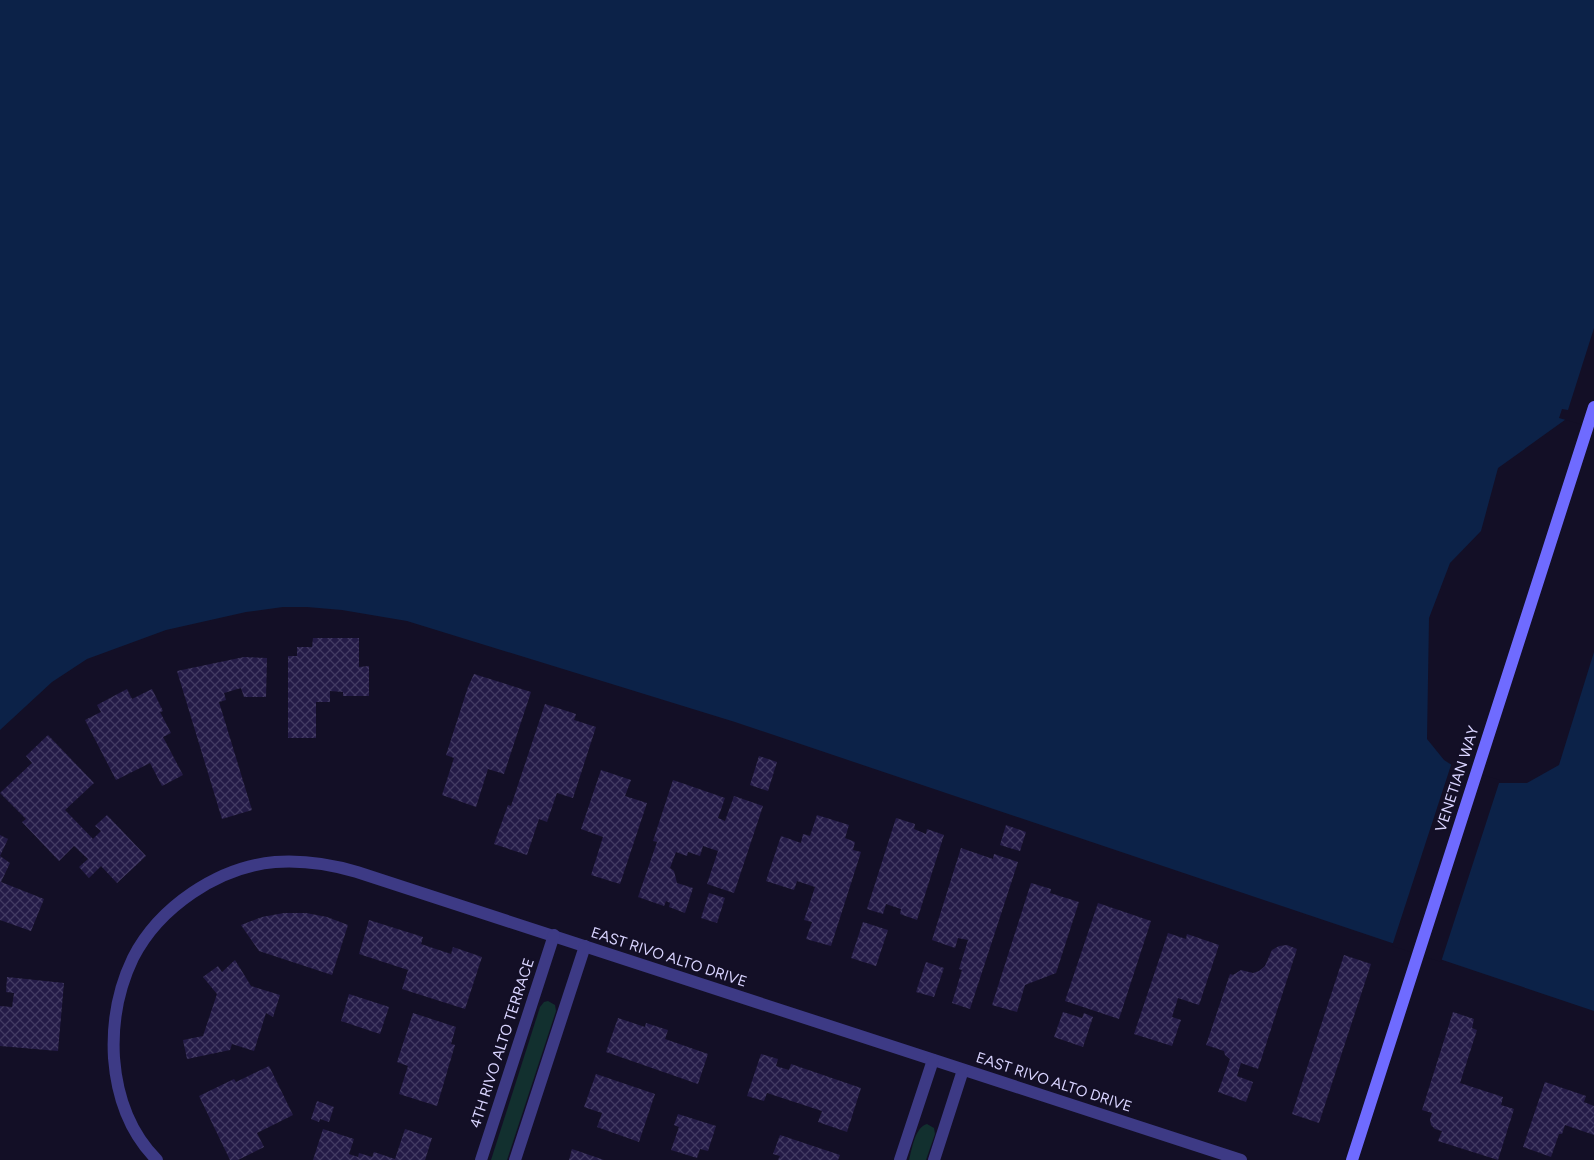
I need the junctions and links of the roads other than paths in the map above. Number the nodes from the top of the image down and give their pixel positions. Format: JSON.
{"nodes":[{"id":1,"x":1594,"y":407,"type":"edge"},
{"id":2,"x":554,"y":936,"type":"junction"},
{"id":3,"x":585,"y":946,"type":"junction"},
{"id":4,"x":933,"y":1060,"type":"junction"},
{"id":5,"x":963,"y":1070,"type":"junction"},
{"id":6,"x":158,"y":1160,"type":"edge"},
{"id":7,"x":481,"y":1160,"type":"edge"},
{"id":8,"x":515,"y":1160,"type":"edge"},
{"id":9,"x":900,"y":1160,"type":"edge"},
{"id":10,"x":934,"y":1160,"type":"edge"},
{"id":11,"x":1241,"y":1160,"type":"edge"},
{"id":12,"x":1352,"y":1160,"type":"edge"}],
"edges":[{"from":1,"to":12,"type":"main road","name":"VENETIAN WAY"},
{"from":2,"to":3,"type":"street","name":"EAST RIVO ALTO DRIVE"},
{"from":2,"to":6,"type":"street","name":"EAST RIVO ALTO DRIVE"},
{"from":2,"to":7,"type":"street","name":"4TH RIVO ALTO TERRACE"},
{"from":3,"to":4,"type":"street","name":"EAST RIVO ALTO DRIVE"},
{"from":3,"to":8,"type":"street"},
{"from":4,"to":5,"type":"street","name":"EAST RIVO ALTO DRIVE"},
{"from":4,"to":9,"type":"street"},
{"from":5,"to":10,"type":"street"},
{"from":5,"to":11,"type":"street","name":"EAST RIVO ALTO DRIVE"}]}
